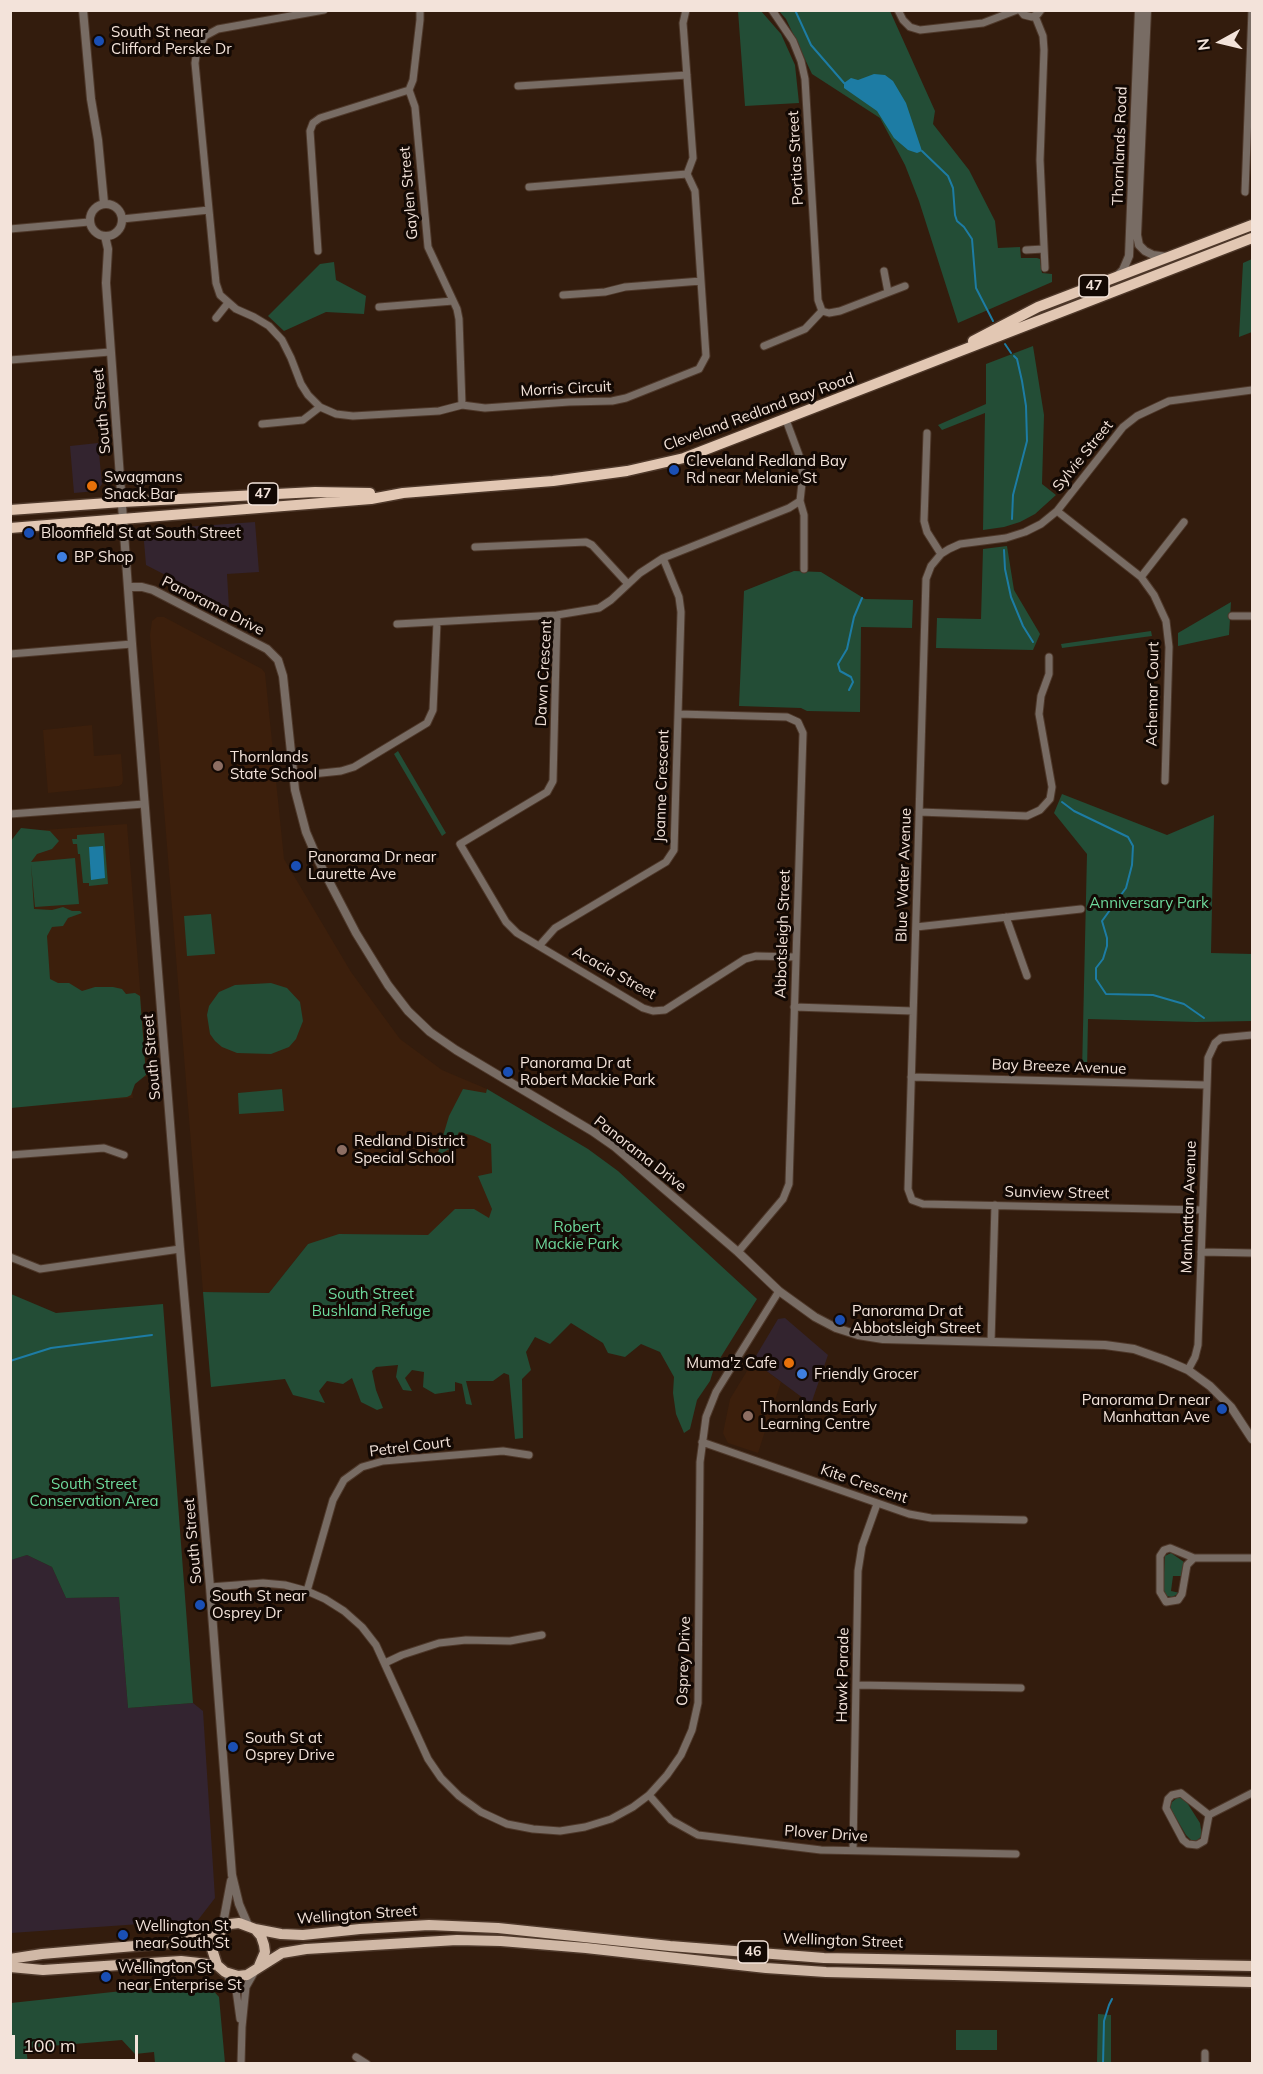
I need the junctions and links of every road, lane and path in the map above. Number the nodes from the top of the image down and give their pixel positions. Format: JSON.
{"nodes":[{"id":1,"x":83,"y":10,"type":"edge"},
{"id":2,"x":324,"y":10,"type":"edge"},
{"id":3,"x":420,"y":10,"type":"edge"},
{"id":4,"x":686,"y":10,"type":"edge"},
{"id":5,"x":772,"y":10,"type":"edge"},
{"id":6,"x":898,"y":10,"type":"edge"},
{"id":7,"x":1019,"y":10,"type":"edge"},
{"id":8,"x":1139,"y":10,"type":"edge"},
{"id":9,"x":1147,"y":10,"type":"edge"},
{"id":10,"x":1252,"y":10,"type":"edge"},
{"id":11,"x":1038,"y":13,"type":"edge"},
{"id":12,"x":687,"y":75,"type":"junction"},
{"id":13,"x":518,"y":86,"type":"dead end"},
{"id":14,"x":409,"y":90,"type":"junction"},
{"id":15,"x":687,"y":174,"type":"junction"},
{"id":16,"x":529,"y":187,"type":"dead end"},
{"id":17,"x":1245,"y":192,"type":"dead end"},
{"id":18,"x":104,"y":203,"type":"junction"},
{"id":19,"x":209,"y":210,"type":"junction"},
{"id":20,"x":122,"y":219,"type":"junction"},
{"id":21,"x":89,"y":222,"type":"junction"},
{"id":22,"x":1252,"y":225,"type":"edge"},
{"id":23,"x":10,"y":229,"type":"edge"},
{"id":24,"x":105,"y":237,"type":"junction"},
{"id":25,"x":1252,"y":238,"type":"edge"},
{"id":26,"x":1044,"y":249,"type":"junction"},
{"id":27,"x":1026,"y":250,"type":"dead end"},
{"id":28,"x":318,"y":251,"type":"dead end"},
{"id":29,"x":1170,"y":257,"type":"junction"},
{"id":30,"x":1045,"y":268,"type":"dead end"},
{"id":31,"x":884,"y":271,"type":"dead end"},
{"id":32,"x":1114,"y":279,"type":"junction"},
{"id":33,"x":701,"y":281,"type":"junction"},
{"id":34,"x":905,"y":286,"type":"dead end"},
{"id":35,"x":888,"y":292,"type":"junction"},
{"id":36,"x":563,"y":295,"type":"dead end"},
{"id":37,"x":1105,"y":296,"type":"junction"},
{"id":38,"x":453,"y":301,"type":"junction"},
{"id":39,"x":228,"y":303,"type":"junction"},
{"id":40,"x":379,"y":307,"type":"dead end"},
{"id":41,"x":1038,"y":307,"type":"junction"},
{"id":42,"x":822,"y":311,"type":"junction"},
{"id":43,"x":216,"y":318,"type":"dead end"},
{"id":44,"x":764,"y":346,"type":"dead end"},
{"id":45,"x":111,"y":352,"type":"junction"},
{"id":46,"x":940,"y":358,"type":"junction"},
{"id":47,"x":10,"y":360,"type":"edge"},
{"id":48,"x":1252,"y":390,"type":"edge"},
{"id":49,"x":462,"y":405,"type":"junction"},
{"id":50,"x":320,"y":407,"type":"junction"},
{"id":51,"x":786,"y":420,"type":"junction"},
{"id":52,"x":262,"y":424,"type":"dead end"},
{"id":53,"x":927,"y":433,"type":"dead end"},
{"id":54,"x":403,"y":493,"type":"junction"},
{"id":55,"x":800,"y":501,"type":"junction"},
{"id":56,"x":122,"y":502,"type":"junction"},
{"id":57,"x":10,"y":510,"type":"edge"},
{"id":58,"x":1057,"y":511,"type":"junction"},
{"id":59,"x":124,"y":520,"type":"junction"},
{"id":60,"x":1184,"y":522,"type":"dead end"},
{"id":61,"x":10,"y":528,"type":"edge"},
{"id":62,"x":475,"y":547,"type":"dead end"},
{"id":63,"x":941,"y":554,"type":"junction"},
{"id":64,"x":663,"y":558,"type":"junction"},
{"id":65,"x":804,"y":569,"type":"dead end"},
{"id":66,"x":1141,"y":577,"type":"junction"},
{"id":67,"x":628,"y":584,"type":"junction"},
{"id":68,"x":129,"y":587,"type":"junction"},
{"id":69,"x":557,"y":615,"type":"junction"},
{"id":70,"x":1232,"y":616,"type":"dead end"},
{"id":71,"x":1252,"y":616,"type":"edge"},
{"id":72,"x":437,"y":622,"type":"junction"},
{"id":73,"x":397,"y":624,"type":"dead end"},
{"id":74,"x":132,"y":644,"type":"junction"},
{"id":75,"x":10,"y":654,"type":"edge"},
{"id":76,"x":1049,"y":657,"type":"dead end"},
{"id":77,"x":678,"y":714,"type":"junction"},
{"id":78,"x":293,"y":776,"type":"junction"},
{"id":79,"x":1165,"y":782,"type":"dead end"},
{"id":80,"x":144,"y":804,"type":"junction"},
{"id":81,"x":919,"y":812,"type":"junction"},
{"id":82,"x":10,"y":814,"type":"edge"},
{"id":83,"x":460,"y":844,"type":"joint"},
{"id":84,"x":1081,"y":909,"type":"dead end"},
{"id":85,"x":1006,"y":917,"type":"junction"},
{"id":86,"x":916,"y":927,"type":"junction"},
{"id":87,"x":539,"y":946,"type":"junction"},
{"id":88,"x":795,"y":957,"type":"junction"},
{"id":89,"x":1027,"y":976,"type":"dead end"},
{"id":90,"x":794,"y":1007,"type":"junction"},
{"id":91,"x":913,"y":1011,"type":"junction"},
{"id":92,"x":1252,"y":1035,"type":"edge"},
{"id":93,"x":911,"y":1077,"type":"junction"},
{"id":94,"x":1206,"y":1085,"type":"junction"},
{"id":95,"x":10,"y":1155,"type":"edge"},
{"id":96,"x":124,"y":1155,"type":"dead end"},
{"id":97,"x":912,"y":1200,"type":"joint"},
{"id":98,"x":995,"y":1206,"type":"junction"},
{"id":99,"x":1202,"y":1210,"type":"junction"},
{"id":100,"x":180,"y":1249,"type":"junction"},
{"id":101,"x":738,"y":1252,"type":"junction"},
{"id":102,"x":1201,"y":1252,"type":"junction"},
{"id":103,"x":1252,"y":1253,"type":"edge"},
{"id":104,"x":10,"y":1257,"type":"edge"},
{"id":105,"x":779,"y":1291,"type":"junction"},
{"id":106,"x":991,"y":1342,"type":"junction"},
{"id":107,"x":1188,"y":1370,"type":"junction"},
{"id":108,"x":1252,"y":1439,"type":"edge"},
{"id":109,"x":702,"y":1442,"type":"junction"},
{"id":110,"x":529,"y":1455,"type":"dead end"},
{"id":111,"x":877,"y":1504,"type":"junction"},
{"id":112,"x":1024,"y":1520,"type":"dead end"},
{"id":113,"x":1194,"y":1558,"type":"junction"},
{"id":114,"x":1252,"y":1558,"type":"edge"},
{"id":115,"x":210,"y":1587,"type":"junction"},
{"id":116,"x":307,"y":1591,"type":"junction"},
{"id":117,"x":542,"y":1635,"type":"dead end"},
{"id":118,"x":385,"y":1663,"type":"junction"},
{"id":119,"x":856,"y":1685,"type":"junction"},
{"id":120,"x":1021,"y":1688,"type":"dead end"},
{"id":121,"x":1252,"y":1793,"type":"edge"},
{"id":122,"x":649,"y":1796,"type":"junction"},
{"id":123,"x":1209,"y":1815,"type":"junction"},
{"id":124,"x":853,"y":1850,"type":"junction"},
{"id":125,"x":1016,"y":1854,"type":"dead end"},
{"id":126,"x":232,"y":1875,"type":"junction"},
{"id":127,"x":251,"y":1927,"type":"junction"},
{"id":128,"x":219,"y":1932,"type":"junction"},
{"id":129,"x":10,"y":1959,"type":"edge"},
{"id":130,"x":1252,"y":1966,"type":"edge"},
{"id":131,"x":10,"y":1967,"type":"edge"},
{"id":132,"x":257,"y":1968,"type":"junction"},
{"id":133,"x":220,"y":1969,"type":"junction"},
{"id":134,"x":1252,"y":1982,"type":"edge"},
{"id":135,"x":242,"y":2027,"type":"junction"},
{"id":136,"x":1205,"y":2053,"type":"dead end"},
{"id":137,"x":356,"y":2057,"type":"dead end"},
{"id":138,"x":241,"y":2064,"type":"edge"},
{"id":139,"x":367,"y":2064,"type":"edge"},
{"id":140,"x":1205,"y":2064,"type":"edge"}],
"edges":[{"from":1,"to":18,"type":"street"},
{"from":2,"to":19,"type":"street"},
{"from":3,"to":14,"type":"street","name":"Gaylen Street"},
{"from":4,"to":12,"type":"street","name":"Morris Circuit"},
{"from":5,"to":42,"type":"street","name":"Portias Street"},
{"from":6,"to":7,"type":"street"},
{"from":7,"to":11,"type":"street"},
{"from":8,"to":32,"type":"street","name":"Thornlands Road"},
{"from":9,"to":29,"type":"street","name":"Thornlands Road"},
{"from":10,"to":17,"type":"street"},
{"from":11,"to":26,"type":"street"},
{"from":12,"to":13,"type":"street"},
{"from":12,"to":15,"type":"street","name":"Morris Circuit"},
{"from":14,"to":28,"type":"street"},
{"from":14,"to":38,"type":"street","name":"Gaylen Street"},
{"from":15,"to":16,"type":"street"},
{"from":15,"to":33,"type":"street","name":"Morris Circuit"},
{"from":18,"to":20,"type":"street"},
{"from":18,"to":21,"type":"street"},
{"from":19,"to":20,"type":"street"},
{"from":19,"to":39,"type":"street"},
{"from":20,"to":24,"type":"street"},
{"from":21,"to":23,"type":"street"},
{"from":21,"to":24,"type":"street"},
{"from":22,"to":29,"type":"highway","name":"Cleveland Redland Bay Road","number":"47"},
{"from":24,"to":45,"type":"street","name":"South Street"},
{"from":25,"to":37,"type":"highway","name":"Cleveland Redland Bay Road","number":"47"},
{"from":26,"to":27,"type":"street"},
{"from":26,"to":30,"type":"street"},
{"from":29,"to":32,"type":"highway","name":"Cleveland Redland Bay Road","number":"47"},
{"from":31,"to":35,"type":"street"},
{"from":32,"to":41,"type":"highway","name":"Cleveland Redland Bay Road","number":"47"},
{"from":33,"to":36,"type":"street"},
{"from":33,"to":49,"type":"street","name":"Morris Circuit"},
{"from":34,"to":35,"type":"street"},
{"from":35,"to":42,"type":"street"},
{"from":37,"to":41,"type":"highway"},
{"from":37,"to":46,"type":"highway","name":"Cleveland Redland Bay Road","number":"47"},
{"from":38,"to":40,"type":"street"},
{"from":38,"to":49,"type":"street","name":"Gaylen Street"},
{"from":39,"to":43,"type":"street"},
{"from":39,"to":50,"type":"street"},
{"from":41,"to":46,"type":"highway","name":"Cleveland Redland Bay Road","number":"47"},
{"from":42,"to":44,"type":"street"},
{"from":45,"to":47,"type":"street"},
{"from":45,"to":56,"type":"street","name":"South Street"},
{"from":46,"to":51,"type":"highway","name":"Cleveland Redland Bay Road","number":"47"},
{"from":48,"to":58,"type":"street","name":"Sylvie Street"},
{"from":49,"to":50,"type":"street","name":"Morris Circuit"},
{"from":50,"to":52,"type":"street"},
{"from":51,"to":54,"type":"highway","name":"Cleveland Redland Bay Road","number":"47"},
{"from":51,"to":55,"type":"street"},
{"from":53,"to":63,"type":"street"},
{"from":54,"to":56,"type":"highway","name":"Cleveland Redland Bay Road","number":"47"},
{"from":54,"to":59,"type":"highway","name":"Cleveland Redland Bay Road","number":"47"},
{"from":55,"to":64,"type":"street","name":"Dawn Crescent"},
{"from":55,"to":65,"type":"street"},
{"from":56,"to":57,"type":"highway","name":"Cleveland Redland Bay Road","number":"47"},
{"from":56,"to":59,"type":"street","name":"South Street"},
{"from":58,"to":63,"type":"street","name":"Sylvie Street"},
{"from":58,"to":66,"type":"street","name":"Achemar Court"},
{"from":59,"to":61,"type":"highway","name":"Cleveland Redland Bay Road","number":"47"},
{"from":59,"to":68,"type":"street","name":"South Street"},
{"from":60,"to":66,"type":"street"},
{"from":62,"to":67,"type":"street"},
{"from":63,"to":81,"type":"street","name":"Blue Water Avenue"},
{"from":64,"to":67,"type":"street","name":"Dawn Crescent"},
{"from":64,"to":77,"type":"street","name":"Joanne Crescent"},
{"from":66,"to":79,"type":"street","name":"Achemar Court"},
{"from":67,"to":69,"type":"street","name":"Dawn Crescent"},
{"from":68,"to":74,"type":"street","name":"South Street"},
{"from":68,"to":78,"type":"street","name":"Panorama Drive"},
{"from":69,"to":72,"type":"street"},
{"from":69,"to":83,"type":"street","name":"Dawn Crescent"},
{"from":70,"to":71,"type":"street"},
{"from":72,"to":73,"type":"street"},
{"from":72,"to":78,"type":"street"},
{"from":74,"to":75,"type":"street"},
{"from":74,"to":80,"type":"street","name":"South Street"},
{"from":76,"to":81,"type":"street"},
{"from":77,"to":87,"type":"street","name":"Joanne Crescent"},
{"from":77,"to":88,"type":"street","name":"Abbotsleigh Street"},
{"from":78,"to":101,"type":"street","name":"Panorama Drive"},
{"from":80,"to":82,"type":"street"},
{"from":80,"to":100,"type":"street","name":"South Street"},
{"from":81,"to":86,"type":"street","name":"Blue Water Avenue"},
{"from":83,"to":87,"type":"street","name":"Acacia Street"},
{"from":84,"to":85,"type":"street"},
{"from":85,"to":86,"type":"street"},
{"from":85,"to":89,"type":"street"},
{"from":86,"to":91,"type":"street","name":"Blue Water Avenue"},
{"from":87,"to":88,"type":"street","name":"Acacia Street"},
{"from":88,"to":90,"type":"street","name":"Abbotsleigh Street"},
{"from":90,"to":91,"type":"street"},
{"from":90,"to":101,"type":"street","name":"Abbotsleigh Street"},
{"from":91,"to":93,"type":"street","name":"Blue Water Avenue"},
{"from":92,"to":94,"type":"street","name":"Manhattan Avenue"},
{"from":93,"to":94,"type":"street","name":"Bay Breeze Avenue"},
{"from":93,"to":97,"type":"street","name":"Blue Water Avenue"},
{"from":94,"to":99,"type":"street","name":"Manhattan Avenue"},
{"from":95,"to":96,"type":"street"},
{"from":97,"to":98,"type":"street","name":"Sunview Street"},
{"from":98,"to":99,"type":"street","name":"Sunview Street"},
{"from":98,"to":106,"type":"street"},
{"from":99,"to":102,"type":"street","name":"Manhattan Avenue"},
{"from":100,"to":104,"type":"street"},
{"from":100,"to":115,"type":"street","name":"South Street"},
{"from":101,"to":105,"type":"street","name":"Panorama Drive"},
{"from":102,"to":103,"type":"street"},
{"from":102,"to":107,"type":"street","name":"Manhattan Avenue"},
{"from":105,"to":106,"type":"street","name":"Panorama Drive"},
{"from":105,"to":109,"type":"street","name":"Osprey Drive"},
{"from":106,"to":107,"type":"street","name":"Panorama Drive"},
{"from":107,"to":108,"type":"street","name":"Panorama Drive"},
{"from":109,"to":111,"type":"street","name":"Kite Crescent"},
{"from":109,"to":122,"type":"street","name":"Osprey Drive"},
{"from":110,"to":116,"type":"street","name":"Petrel Court"},
{"from":111,"to":112,"type":"street","name":"Kite Crescent"},
{"from":111,"to":119,"type":"street","name":"Hawk Parade"},
{"from":113,"to":113,"type":"street"},
{"from":113,"to":114,"type":"street"},
{"from":115,"to":116,"type":"street","name":"Osprey Drive"},
{"from":115,"to":126,"type":"street","name":"South Street"},
{"from":116,"to":118,"type":"street","name":"Osprey Drive"},
{"from":117,"to":118,"type":"street"},
{"from":118,"to":122,"type":"street","name":"Osprey Drive"},
{"from":119,"to":120,"type":"street"},
{"from":119,"to":124,"type":"street","name":"Hawk Parade"},
{"from":121,"to":123,"type":"street"},
{"from":122,"to":124,"type":"street","name":"Plover Drive"},
{"from":123,"to":123,"type":"street"},
{"from":124,"to":125,"type":"street","name":"Plover Drive"},
{"from":126,"to":127,"type":"street","name":"South Street"},
{"from":126,"to":128,"type":"street","name":"South Street"},
{"from":127,"to":128,"type":"main road","name":"Wellington Street","number":"46"},
{"from":127,"to":130,"type":"main road","name":"Wellington Street","number":"46"},
{"from":127,"to":132,"type":"main road"},
{"from":128,"to":129,"type":"main road","name":"Wellington Street","number":"46"},
{"from":128,"to":133,"type":"main road"},
{"from":131,"to":133,"type":"main road","name":"Wellington Street","number":"46"},
{"from":132,"to":133,"type":"main road","name":"Wellington Street","number":"46"},
{"from":132,"to":134,"type":"main road","name":"Wellington Street","number":"46"},
{"from":132,"to":135,"type":"street"},
{"from":133,"to":135,"type":"street"},
{"from":135,"to":138,"type":"street"},
{"from":136,"to":140,"type":"street"},
{"from":137,"to":139,"type":"street"}]}
